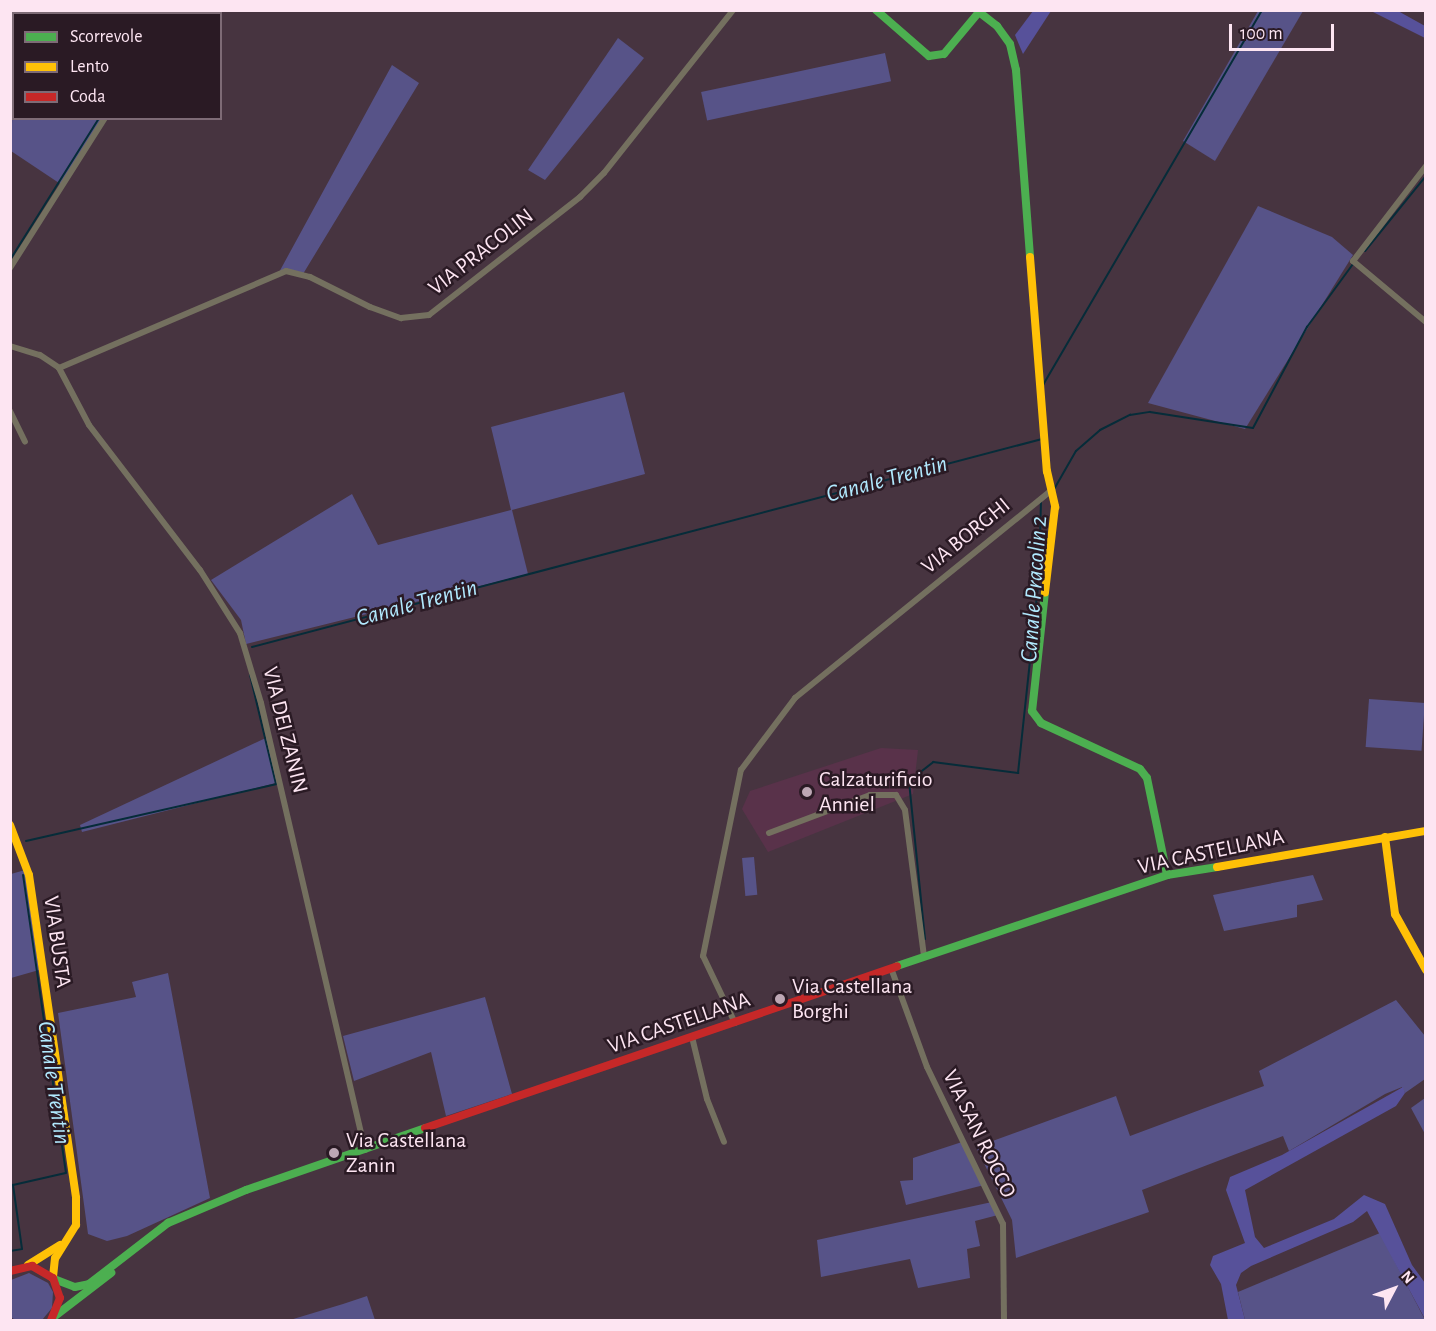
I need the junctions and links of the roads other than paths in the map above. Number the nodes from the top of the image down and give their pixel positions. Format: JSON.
{"nodes":[{"id":1,"x":733,"y":10,"type":"edge"},
{"id":2,"x":876,"y":10,"type":"edge"},
{"id":3,"x":104,"y":120,"type":"edge"},
{"id":4,"x":1425,"y":166,"type":"edge"},
{"id":5,"x":10,"y":268,"type":"edge"},
{"id":6,"x":1425,"y":322,"type":"edge"},
{"id":7,"x":10,"y":346,"type":"edge"},
{"id":8,"x":59,"y":368,"type":"junction"},
{"id":9,"x":10,"y":411,"type":"edge"},
{"id":10,"x":25,"y":442,"type":"dead end"},
{"id":11,"x":1052,"y":490,"type":"junction"},
{"id":12,"x":10,"y":825,"type":"edge"},
{"id":13,"x":1425,"y":831,"type":"edge"},
{"id":14,"x":769,"y":833,"type":"dead end"},
{"id":15,"x":1385,"y":837,"type":"junction"},
{"id":16,"x":1167,"y":875,"type":"junction"},
{"id":17,"x":924,"y":957,"type":"junction"},
{"id":18,"x":891,"y":968,"type":"junction"},
{"id":19,"x":1425,"y":970,"type":"edge"},
{"id":20,"x":735,"y":1023,"type":"junction"},
{"id":21,"x":692,"y":1037,"type":"junction"},
{"id":22,"x":724,"y":1142,"type":"dead end"},
{"id":23,"x":365,"y":1150,"type":"junction"},
{"id":24,"x":65,"y":1241,"type":"junction"},
{"id":25,"x":132,"y":1248,"type":"junction"},
{"id":26,"x":26,"y":1266,"type":"junction"},
{"id":27,"x":11,"y":1270,"type":"edge"},
{"id":28,"x":54,"y":1278,"type":"junction"},
{"id":29,"x":53,"y":1318,"type":"edge"},
{"id":30,"x":1004,"y":1320,"type":"edge"}],
"edges":[{"from":1,"to":8,"type":"street","name":"VIA PRACOLIN"},
{"from":2,"to":11,"type":"street"},
{"from":3,"to":5,"type":"street"},
{"from":4,"to":6,"type":"street"},
{"from":7,"to":8,"type":"street"},
{"from":8,"to":23,"type":"street","name":"VIA DEI ZANIN"},
{"from":9,"to":10,"type":"street"},
{"from":11,"to":16,"type":"street"},
{"from":11,"to":20,"type":"street","name":"VIA BORGHI"},
{"from":12,"to":24,"type":"street","name":"VIA BUSTA"},
{"from":13,"to":15,"type":"street","name":"VIA CASTELLANA"},
{"from":14,"to":17,"type":"street"},
{"from":15,"to":16,"type":"street","name":"VIA CASTELLANA"},
{"from":15,"to":19,"type":"street"},
{"from":16,"to":17,"type":"street","name":"VIA CASTELLANA"},
{"from":17,"to":18,"type":"street","name":"VIA CASTELLANA"},
{"from":18,"to":20,"type":"street","name":"VIA CASTELLANA"},
{"from":18,"to":30,"type":"street","name":"VIA SAN ROCCO"},
{"from":20,"to":21,"type":"street","name":"VIA CASTELLANA"},
{"from":21,"to":22,"type":"street"},
{"from":21,"to":23,"type":"street","name":"VIA CASTELLANA"},
{"from":23,"to":25,"type":"street","name":"VIA CASTELLANA"},
{"from":24,"to":26,"type":"street"},
{"from":24,"to":28,"type":"street","name":"VIA BUSTA"},
{"from":25,"to":28,"type":"street","name":"VIA CASTELLANA"},
{"from":25,"to":29,"type":"street","name":"VIA CASTELLANA"},
{"from":26,"to":27,"type":"street"},
{"from":26,"to":28,"type":"street","name":"VIA CASTELLANA"},
{"from":28,"to":29,"type":"street"}]}
